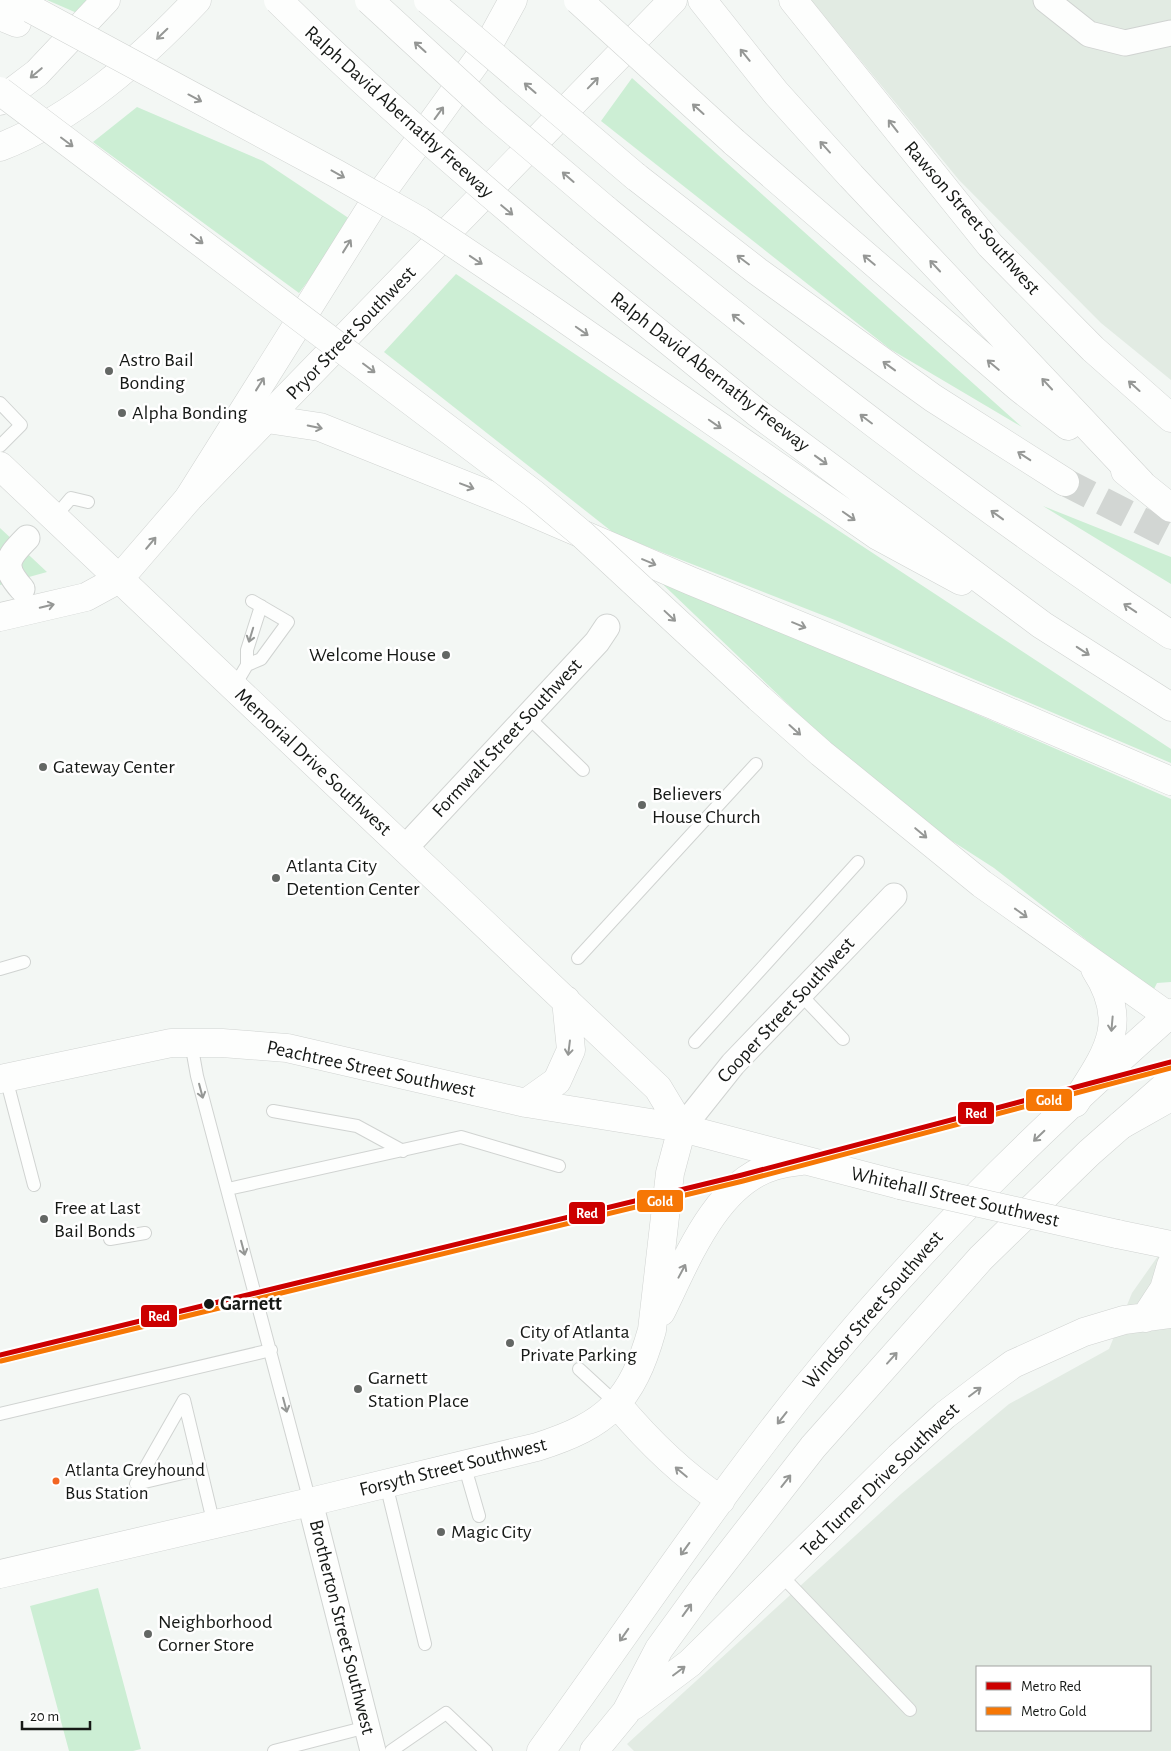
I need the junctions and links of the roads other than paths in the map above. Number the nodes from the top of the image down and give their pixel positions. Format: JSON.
{"nodes":[{"id":1,"x":106,"y":0,"type":"edge"},
{"id":2,"x":197,"y":0,"type":"edge"},
{"id":3,"x":278,"y":0,"type":"edge"},
{"id":4,"x":369,"y":0,"type":"edge"},
{"id":5,"x":428,"y":0,"type":"edge"},
{"id":6,"x":513,"y":0,"type":"edge"},
{"id":7,"x":578,"y":0,"type":"edge"},
{"id":8,"x":673,"y":0,"type":"edge"},
{"id":9,"x":702,"y":0,"type":"edge"},
{"id":10,"x":792,"y":0,"type":"edge"},
{"id":11,"x":1046,"y":0,"type":"edge"},
{"id":12,"x":15,"y":12,"type":"edge"},
{"id":13,"x":1171,"y":32,"type":"edge"},
{"id":14,"x":0,"y":91,"type":"edge"},
{"id":15,"x":0,"y":101,"type":"edge"},
{"id":16,"x":0,"y":147,"type":"edge"},
{"id":17,"x":0,"y":403,"type":"edge"},
{"id":18,"x":1171,"y":418,"type":"edge"},
{"id":19,"x":267,"y":419,"type":"junction"},
{"id":20,"x":0,"y":446,"type":"edge"},
{"id":21,"x":0,"y":466,"type":"edge"},
{"id":22,"x":1065,"y":482,"type":"tunnel mouth"},
{"id":23,"x":1140,"y":483,"type":"junction"},
{"id":24,"x":188,"y":499,"type":"junction"},
{"id":25,"x":88,"y":502,"type":"dead end"},
{"id":26,"x":1171,"y":508,"type":"edge"},
{"id":27,"x":54,"y":518,"type":"junction"},
{"id":28,"x":27,"y":538,"type":"dead end"},
{"id":29,"x":8,"y":574,"type":"edge"},
{"id":30,"x":119,"y":579,"type":"junction"},
{"id":31,"x":0,"y":618,"type":"edge"},
{"id":32,"x":1042,"y":625,"type":"junction"},
{"id":33,"x":608,"y":627,"type":"dead end"},
{"id":34,"x":1171,"y":635,"type":"edge"},
{"id":35,"x":240,"y":676,"type":"junction"},
{"id":36,"x":1171,"y":707,"type":"edge"},
{"id":37,"x":528,"y":717,"type":"junction"},
{"id":38,"x":756,"y":764,"type":"dead end"},
{"id":39,"x":583,"y":770,"type":"dead end"},
{"id":40,"x":1171,"y":781,"type":"edge"},
{"id":41,"x":405,"y":848,"type":"junction"},
{"id":42,"x":858,"y":862,"type":"dead end"},
{"id":43,"x":894,"y":896,"type":"dead end"},
{"id":44,"x":578,"y":958,"type":"dead end"},
{"id":45,"x":24,"y":962,"type":"dead end"},
{"id":46,"x":1091,"y":963,"type":"junction"},
{"id":47,"x":0,"y":969,"type":"edge"},
{"id":48,"x":800,"y":994,"type":"junction"},
{"id":49,"x":566,"y":1000,"type":"junction"},
{"id":50,"x":1170,"y":1016,"type":"edge"},
{"id":51,"x":843,"y":1039,"type":"dead end"},
{"id":52,"x":695,"y":1042,"type":"dead end"},
{"id":53,"x":191,"y":1043,"type":"junction"},
{"id":54,"x":3,"y":1079,"type":"edge"},
{"id":55,"x":1171,"y":1081,"type":"edge"},
{"id":56,"x":1171,"y":1097,"type":"edge"},
{"id":57,"x":526,"y":1103,"type":"junction"},
{"id":58,"x":1075,"y":1103,"type":"junction"},
{"id":59,"x":273,"y":1111,"type":"dead end"},
{"id":60,"x":1120,"y":1125,"type":"junction"},
{"id":61,"x":682,"y":1128,"type":"junction"},
{"id":62,"x":403,"y":1151,"type":"junction"},
{"id":63,"x":802,"y":1161,"type":"junction"},
{"id":64,"x":559,"y":1166,"type":"dead end"},
{"id":65,"x":34,"y":1186,"type":"dead end"},
{"id":66,"x":228,"y":1189,"type":"junction"},
{"id":67,"x":145,"y":1233,"type":"dead end"},
{"id":68,"x":110,"y":1239,"type":"dead end"},
{"id":69,"x":1171,"y":1245,"type":"edge"},
{"id":70,"x":1171,"y":1265,"type":"edge"},
{"id":71,"x":1158,"y":1316,"type":"edge"},
{"id":72,"x":652,"y":1330,"type":"junction"},
{"id":73,"x":271,"y":1350,"type":"junction"},
{"id":74,"x":579,"y":1369,"type":"dead end"},
{"id":75,"x":617,"y":1404,"type":"junction"},
{"id":76,"x":0,"y":1414,"type":"edge"},
{"id":77,"x":464,"y":1464,"type":"junction"},
{"id":78,"x":200,"y":1469,"type":"junction"},
{"id":79,"x":386,"y":1484,"type":"junction"},
{"id":80,"x":721,"y":1500,"type":"junction"},
{"id":81,"x":310,"y":1502,"type":"junction"},
{"id":82,"x":479,"y":1516,"type":"dead end"},
{"id":83,"x":214,"y":1525,"type":"junction"},
{"id":84,"x":0,"y":1574,"type":"edge"},
{"id":85,"x":781,"y":1575,"type":"junction"},
{"id":86,"x":425,"y":1644,"type":"dead end"},
{"id":87,"x":910,"y":1710,"type":"dead end"},
{"id":88,"x":626,"y":1712,"type":"junction"},
{"id":89,"x":367,"y":1727,"type":"junction"},
{"id":90,"x":604,"y":1747,"type":"edge"},
{"id":91,"x":274,"y":1751,"type":"edge"},
{"id":92,"x":373,"y":1751,"type":"edge"},
{"id":93,"x":391,"y":1751,"type":"edge"},
{"id":94,"x":486,"y":1751,"type":"edge"},
{"id":95,"x":542,"y":1751,"type":"edge"}],
"edges":[{"from":1,"to":15,"type":"main road","one_way":true},
{"from":2,"to":16,"type":"main road","one_way":true},
{"from":3,"to":32,"type":"main road","name":"Ralph David Abernathy Freeway","one_way":true,"bridge":true},
{"from":34,"to":4,"type":"main road","one_way":true,"bridge":true},
{"from":22,"to":5,"type":"main road","one_way":true,"bridge":true},
{"from":24,"to":6,"type":"main road","one_way":true},
{"from":23,"to":7,"type":"main road","one_way":true,"bridge":true},
{"from":19,"to":8,"type":"main road","name":"Pryor Street Southwest","one_way":true},
{"from":23,"to":9,"type":"main road","one_way":true},
{"from":18,"to":10,"type":"main road","name":"Rawson Street Southwest","one_way":true},
{"from":11,"to":13,"type":"street"},
{"from":12,"to":32,"type":"main road","one_way":true,"bridge":true},
{"from":14,"to":46,"type":"main road","one_way":true,"bridge":true},
{"from":17,"to":20,"type":"lane"},
{"from":19,"to":24,"type":"main road","name":"Pryor Street Southwest"},
{"from":19,"to":40,"type":"main road","one_way":true},
{"from":21,"to":27,"type":"main road","name":"Memorial Drive Southwest"},
{"from":23,"to":26,"type":"main road"},
{"from":30,"to":24,"type":"main road","name":"Pryor Street Southwest","one_way":true},
{"from":25,"to":27,"type":"lane"},
{"from":27,"to":30,"type":"main road","name":"Memorial Drive Southwest"},
{"from":28,"to":29,"type":"street"},
{"from":31,"to":30,"type":"main road","name":"Pryor Street Southwest","one_way":true},
{"from":30,"to":35,"type":"main road","name":"Memorial Drive Southwest"},
{"from":32,"to":36,"type":"main road","name":"Ralph David Abernathy Freeway","one_way":true},
{"from":33,"to":37,"type":"street","name":"Formwalt Street Southwest"},
{"from":35,"to":35,"type":"lane","one_way":true},
{"from":35,"to":41,"type":"main road","name":"Memorial Drive Southwest"},
{"from":37,"to":39,"type":"lane"},
{"from":37,"to":41,"type":"street","name":"Formwalt Street Southwest"},
{"from":38,"to":44,"type":"lane"},
{"from":41,"to":49,"type":"main road","name":"Memorial Drive Southwest"},
{"from":42,"to":52,"type":"lane"},
{"from":43,"to":48,"type":"street","name":"Cooper Street Southwest"},
{"from":45,"to":47,"type":"lane"},
{"from":46,"to":50,"type":"main road"},
{"from":46,"to":58,"type":"main road","one_way":true},
{"from":48,"to":51,"type":"lane"},
{"from":48,"to":61,"type":"street","name":"Cooper Street Southwest"},
{"from":49,"to":57,"type":"main road","one_way":true},
{"from":49,"to":61,"type":"main road","name":"Memorial Drive Southwest"},
{"from":50,"to":58,"type":"main road","name":"Windsor Street Southwest"},
{"from":53,"to":54,"type":"main road","name":"Peachtree Street Southwest"},
{"from":53,"to":57,"type":"main road","name":"Peachtree Street Southwest"},
{"from":53,"to":66,"type":"lane","one_way":true},
{"from":54,"to":65,"type":"lane"},
{"from":55,"to":60,"type":"main road"},
{"from":56,"to":60,"type":"main road"},
{"from":57,"to":61,"type":"main road","name":"Peachtree Street Southwest"},
{"from":58,"to":80,"type":"main road","name":"Windsor Street Southwest","one_way":true},
{"from":59,"to":62,"type":"lane"},
{"from":88,"to":60,"type":"main road","name":"Ted Turner Drive Southwest","one_way":true},
{"from":61,"to":63,"type":"main road","name":"Whitehall Street Southwest"},
{"from":61,"to":72,"type":"main road","name":"Forsyth Street Southwest"},
{"from":62,"to":64,"type":"lane"},
{"from":62,"to":66,"type":"lane"},
{"from":63,"to":69,"type":"main road","name":"Whitehall Street Southwest","bridge":true},
{"from":72,"to":63,"type":"main road","one_way":true},
{"from":66,"to":73,"type":"lane","one_way":true},
{"from":67,"to":68,"type":"lane"},
{"from":70,"to":71,"type":"main road"},
{"from":85,"to":71,"type":"main road","name":"Ted Turner Drive Southwest","one_way":true},
{"from":72,"to":75,"type":"main road","name":"Forsyth Street Southwest"},
{"from":73,"to":76,"type":"lane"},
{"from":73,"to":81,"type":"lane","one_way":true},
{"from":74,"to":75,"type":"lane"},
{"from":75,"to":77,"type":"main road","name":"Forsyth Street Southwest"},
{"from":80,"to":75,"type":"main road","one_way":true},
{"from":77,"to":79,"type":"main road","name":"Forsyth Street Southwest"},
{"from":77,"to":82,"type":"lane"},
{"from":78,"to":78,"type":"lane"},
{"from":78,"to":83,"type":"lane"},
{"from":79,"to":81,"type":"main road","name":"Forsyth Street Southwest"},
{"from":79,"to":86,"type":"lane"},
{"from":80,"to":95,"type":"main road","name":"Windsor Street Southwest","one_way":true},
{"from":81,"to":83,"type":"main road","name":"Forsyth Street Southwest"},
{"from":81,"to":89,"type":"street","name":"Brotherton Street Southwest"},
{"from":83,"to":84,"type":"main road","name":"Forsyth Street Southwest"},
{"from":85,"to":87,"type":"lane"},
{"from":88,"to":85,"type":"main road","name":"Ted Turner Drive Southwest","one_way":true},
{"from":88,"to":90,"type":"main road","name":"Ted Turner Drive Southwest"},
{"from":89,"to":91,"type":"lane"},
{"from":89,"to":92,"type":"street","name":"Brotherton Street Southwest"},
{"from":93,"to":94,"type":"lane"}]}
